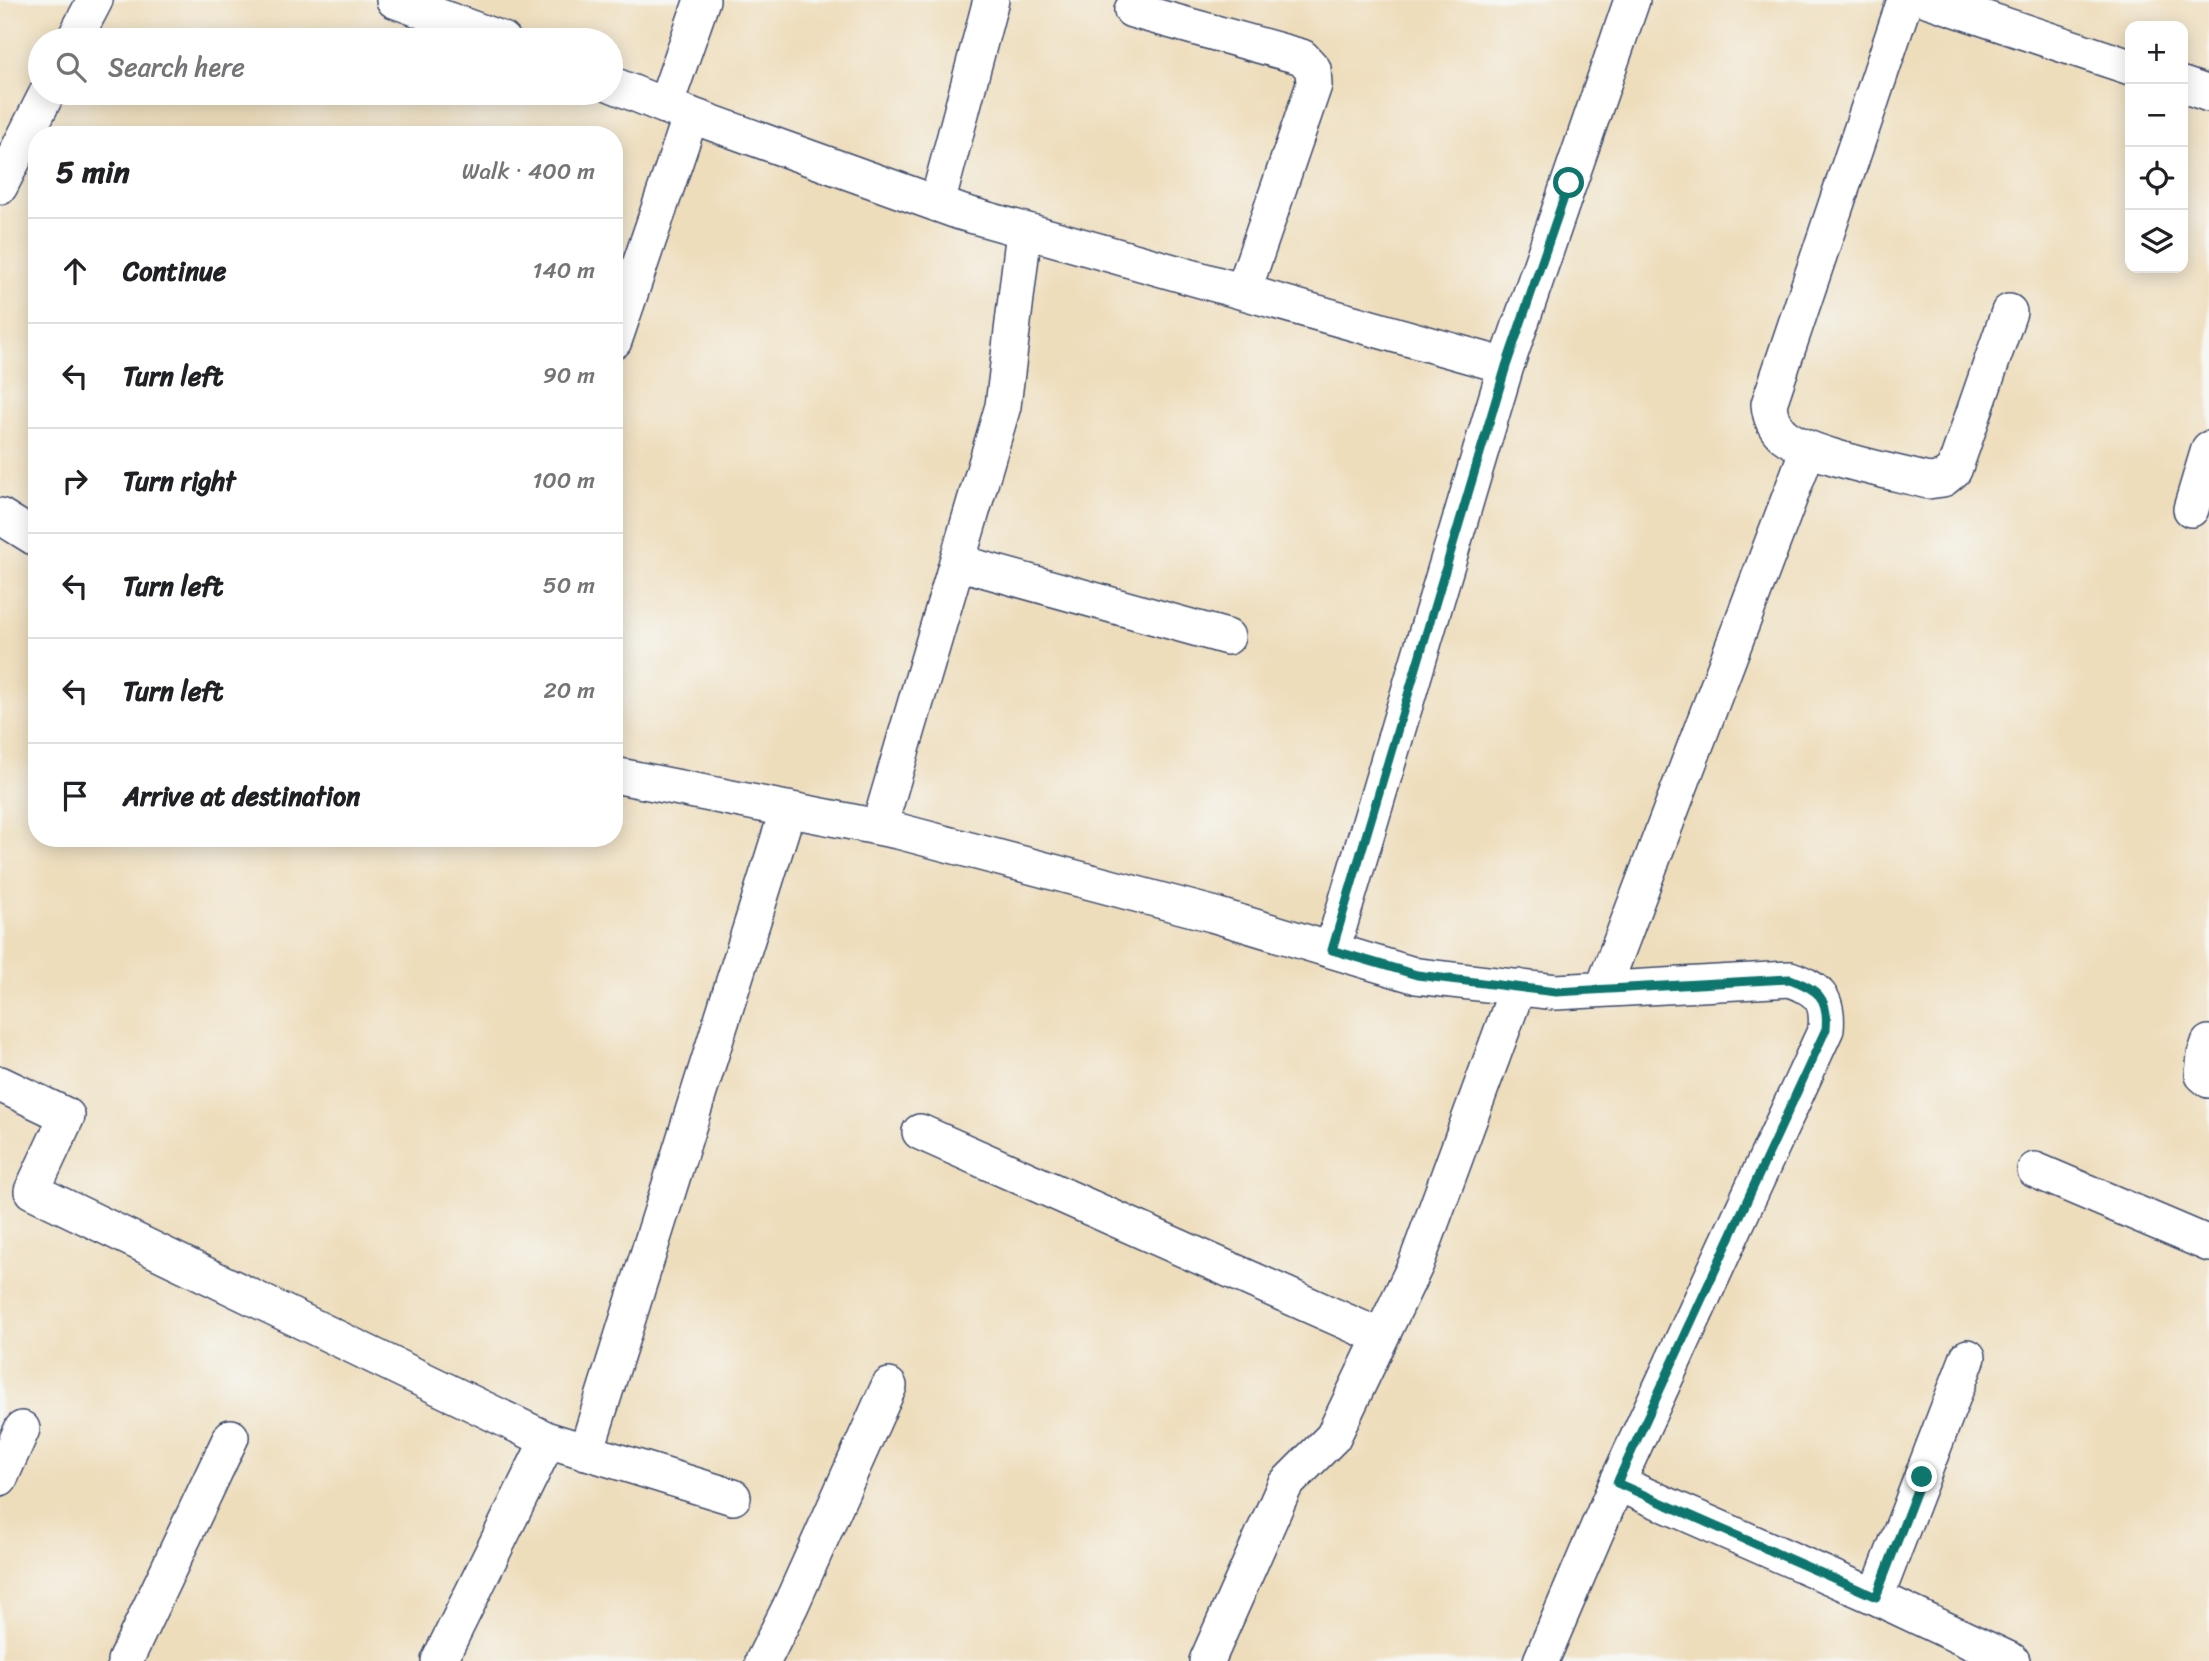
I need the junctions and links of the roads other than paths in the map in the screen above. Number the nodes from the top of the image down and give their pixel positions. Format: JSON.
{"nodes":[{"id":1,"x":95,"y":0,"type":"edge"},
{"id":2,"x":394,"y":0,"type":"edge"},
{"id":3,"x":702,"y":0,"type":"edge"},
{"id":4,"x":991,"y":0,"type":"edge"},
{"id":5,"x":1632,"y":0,"type":"edge"},
{"id":6,"x":1905,"y":0,"type":"edge"},
{"id":7,"x":1928,"y":0,"type":"edge"},
{"id":8,"x":1132,"y":10,"type":"dead end"},
{"id":9,"x":80,"y":28,"type":"edge"},
{"id":10,"x":470,"y":28,"type":"edge"},
{"id":11,"x":2125,"y":65,"type":"edge"},
{"id":12,"x":2188,"y":87,"type":"edge"},
{"id":13,"x":623,"y":89,"type":"edge"},
{"id":14,"x":2209,"y":94,"type":"edge"},
{"id":15,"x":41,"y":105,"type":"edge"},
{"id":16,"x":678,"y":111,"type":"junction"},
{"id":17,"x":30,"y":126,"type":"edge"},
{"id":18,"x":28,"y":131,"type":"edge"},
{"id":19,"x":0,"y":186,"type":"edge"},
{"id":20,"x":937,"y":204,"type":"junction"},
{"id":21,"x":1024,"y":230,"type":"junction"},
{"id":22,"x":1243,"y":292,"type":"junction"},
{"id":23,"x":623,"y":309,"type":"edge"},
{"id":24,"x":2009,"y":312,"type":"dead end"},
{"id":25,"x":1506,"y":366,"type":"junction"},
{"id":26,"x":1808,"y":449,"type":"junction"},
{"id":27,"x":2209,"y":449,"type":"edge"},
{"id":28,"x":2191,"y":509,"type":"dead end"},
{"id":29,"x":0,"y":516,"type":"edge"},
{"id":30,"x":28,"y":533,"type":"edge"},
{"id":31,"x":957,"y":562,"type":"junction"},
{"id":32,"x":1227,"y":637,"type":"dead end"},
{"id":33,"x":623,"y":777,"type":"edge"},
{"id":34,"x":788,"y":809,"type":"junction"},
{"id":35,"x":879,"y":827,"type":"junction"},
{"id":36,"x":1332,"y":950,"type":"junction"},
{"id":37,"x":1518,"y":987,"type":"junction"},
{"id":38,"x":1603,"y":989,"type":"junction"},
{"id":39,"x":2209,"y":1043,"type":"edge"},
{"id":40,"x":2209,"y":1080,"type":"edge"},
{"id":41,"x":0,"y":1084,"type":"edge"},
{"id":42,"x":920,"y":1132,"type":"dead end"},
{"id":43,"x":2035,"y":1171,"type":"dead end"},
{"id":44,"x":2209,"y":1244,"type":"edge"},
{"id":45,"x":1381,"y":1337,"type":"junction"},
{"id":46,"x":1968,"y":1357,"type":"dead end"},
{"id":47,"x":889,"y":1386,"type":"dead end"},
{"id":48,"x":22,"y":1429,"type":"dead end"},
{"id":49,"x":231,"y":1437,"type":"dead end"},
{"id":50,"x":548,"y":1440,"type":"junction"},
{"id":51,"x":586,"y":1452,"type":"junction"},
{"id":52,"x":0,"y":1478,"type":"edge"},
{"id":53,"x":1617,"y":1483,"type":"junction"},
{"id":54,"x":733,"y":1497,"type":"dead end"},
{"id":55,"x":1876,"y":1597,"type":"junction"},
{"id":56,"x":125,"y":1661,"type":"edge"},
{"id":57,"x":439,"y":1661,"type":"edge"},
{"id":58,"x":763,"y":1661,"type":"edge"},
{"id":59,"x":1207,"y":1661,"type":"edge"},
{"id":60,"x":1541,"y":1661,"type":"edge"},
{"id":61,"x":2012,"y":1661,"type":"edge"}],
"edges":[{"from":1,"to":9,"type":"street"},
{"from":2,"to":10,"type":"street"},
{"from":3,"to":16,"type":"street"},
{"from":4,"to":20,"type":"street"},
{"from":5,"to":25,"type":"street"},
{"from":6,"to":26,"type":"street"},
{"from":7,"to":11,"type":"street"},
{"from":8,"to":22,"type":"street"},
{"from":12,"to":14,"type":"street"},
{"from":13,"to":16,"type":"street"},
{"from":15,"to":17,"type":"street"},
{"from":16,"to":20,"type":"street"},
{"from":16,"to":23,"type":"street"},
{"from":18,"to":19,"type":"street"},
{"from":20,"to":21,"type":"street"},
{"from":21,"to":22,"type":"street"},
{"from":21,"to":31,"type":"street"},
{"from":22,"to":25,"type":"street"},
{"from":24,"to":26,"type":"street"},
{"from":25,"to":36,"type":"street"},
{"from":26,"to":38,"type":"street"},
{"from":27,"to":28,"type":"street"},
{"from":29,"to":30,"type":"street"},
{"from":31,"to":32,"type":"street"},
{"from":31,"to":35,"type":"street"},
{"from":33,"to":34,"type":"street"},
{"from":34,"to":35,"type":"street"},
{"from":34,"to":51,"type":"street"},
{"from":35,"to":36,"type":"street"},
{"from":36,"to":37,"type":"street"},
{"from":37,"to":38,"type":"street"},
{"from":37,"to":45,"type":"street"},
{"from":38,"to":53,"type":"street"},
{"from":39,"to":40,"type":"street"},
{"from":41,"to":50,"type":"street"},
{"from":42,"to":45,"type":"street"},
{"from":43,"to":44,"type":"street"},
{"from":45,"to":59,"type":"street"},
{"from":46,"to":55,"type":"street"},
{"from":47,"to":58,"type":"street"},
{"from":48,"to":52,"type":"street"},
{"from":49,"to":56,"type":"street"},
{"from":50,"to":51,"type":"street"},
{"from":50,"to":57,"type":"street"},
{"from":51,"to":54,"type":"street"},
{"from":53,"to":55,"type":"street"},
{"from":53,"to":60,"type":"street"},
{"from":55,"to":61,"type":"street"}]}
